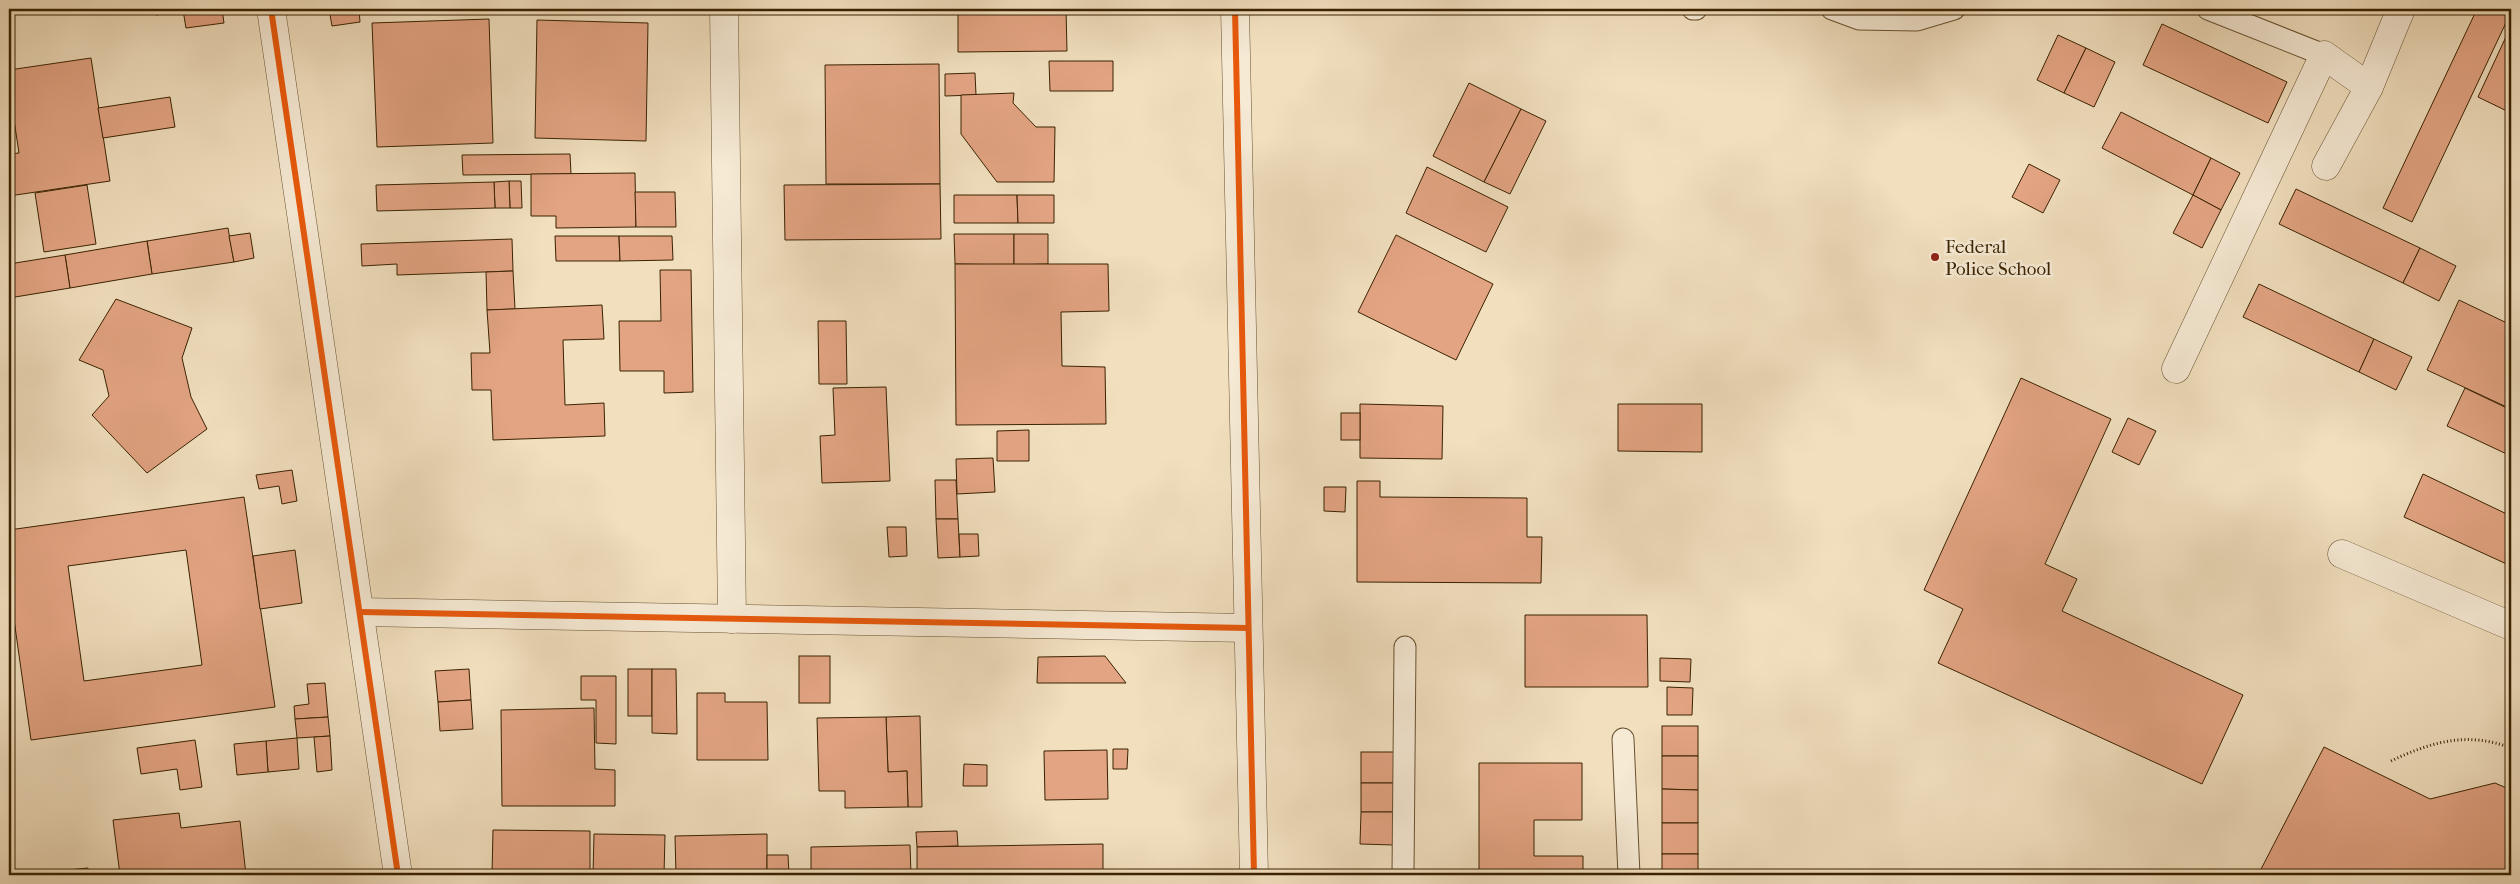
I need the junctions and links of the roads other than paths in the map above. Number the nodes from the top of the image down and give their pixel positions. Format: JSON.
{"nodes":[{"id":1,"x":271,"y":9,"type":"edge"},
{"id":2,"x":724,"y":9,"type":"edge"},
{"id":3,"x":1235,"y":9,"type":"edge"},
{"id":4,"x":1832,"y":9,"type":"edge"},
{"id":5,"x":1954,"y":9,"type":"edge"},
{"id":6,"x":2208,"y":9,"type":"edge"},
{"id":7,"x":2401,"y":9,"type":"edge"},
{"id":8,"x":2324,"y":54,"type":"junction"},
{"id":9,"x":2369,"y":87,"type":"junction"},
{"id":10,"x":2326,"y":166,"type":"dead end"},
{"id":11,"x":2176,"y":369,"type":"dead end"},
{"id":12,"x":2342,"y":554,"type":"dead end"},
{"id":13,"x":360,"y":612,"type":"junction"},
{"id":14,"x":732,"y":619,"type":"junction"},
{"id":15,"x":2511,"y":626,"type":"edge"},
{"id":16,"x":1248,"y":628,"type":"junction"},
{"id":17,"x":1405,"y":647,"type":"dead end"},
{"id":18,"x":1623,"y":739,"type":"dead end"},
{"id":19,"x":398,"y":875,"type":"edge"},
{"id":20,"x":1254,"y":875,"type":"edge"},
{"id":21,"x":1402,"y":875,"type":"edge"},
{"id":22,"x":1629,"y":875,"type":"edge"}],
"edges":[{"from":1,"to":13,"type":"street"},
{"from":2,"to":14,"type":"street"},
{"from":3,"to":16,"type":"street"},
{"from":4,"to":5,"type":"lane"},
{"from":6,"to":8,"type":"lane"},
{"from":7,"to":9,"type":"street"},
{"from":8,"to":9,"type":"street"},
{"from":8,"to":11,"type":"street"},
{"from":9,"to":10,"type":"street"},
{"from":12,"to":15,"type":"street"},
{"from":13,"to":14,"type":"street"},
{"from":13,"to":19,"type":"street"},
{"from":14,"to":16,"type":"street"},
{"from":16,"to":20,"type":"street"},
{"from":17,"to":21,"type":"lane"},
{"from":18,"to":22,"type":"lane"}]}
